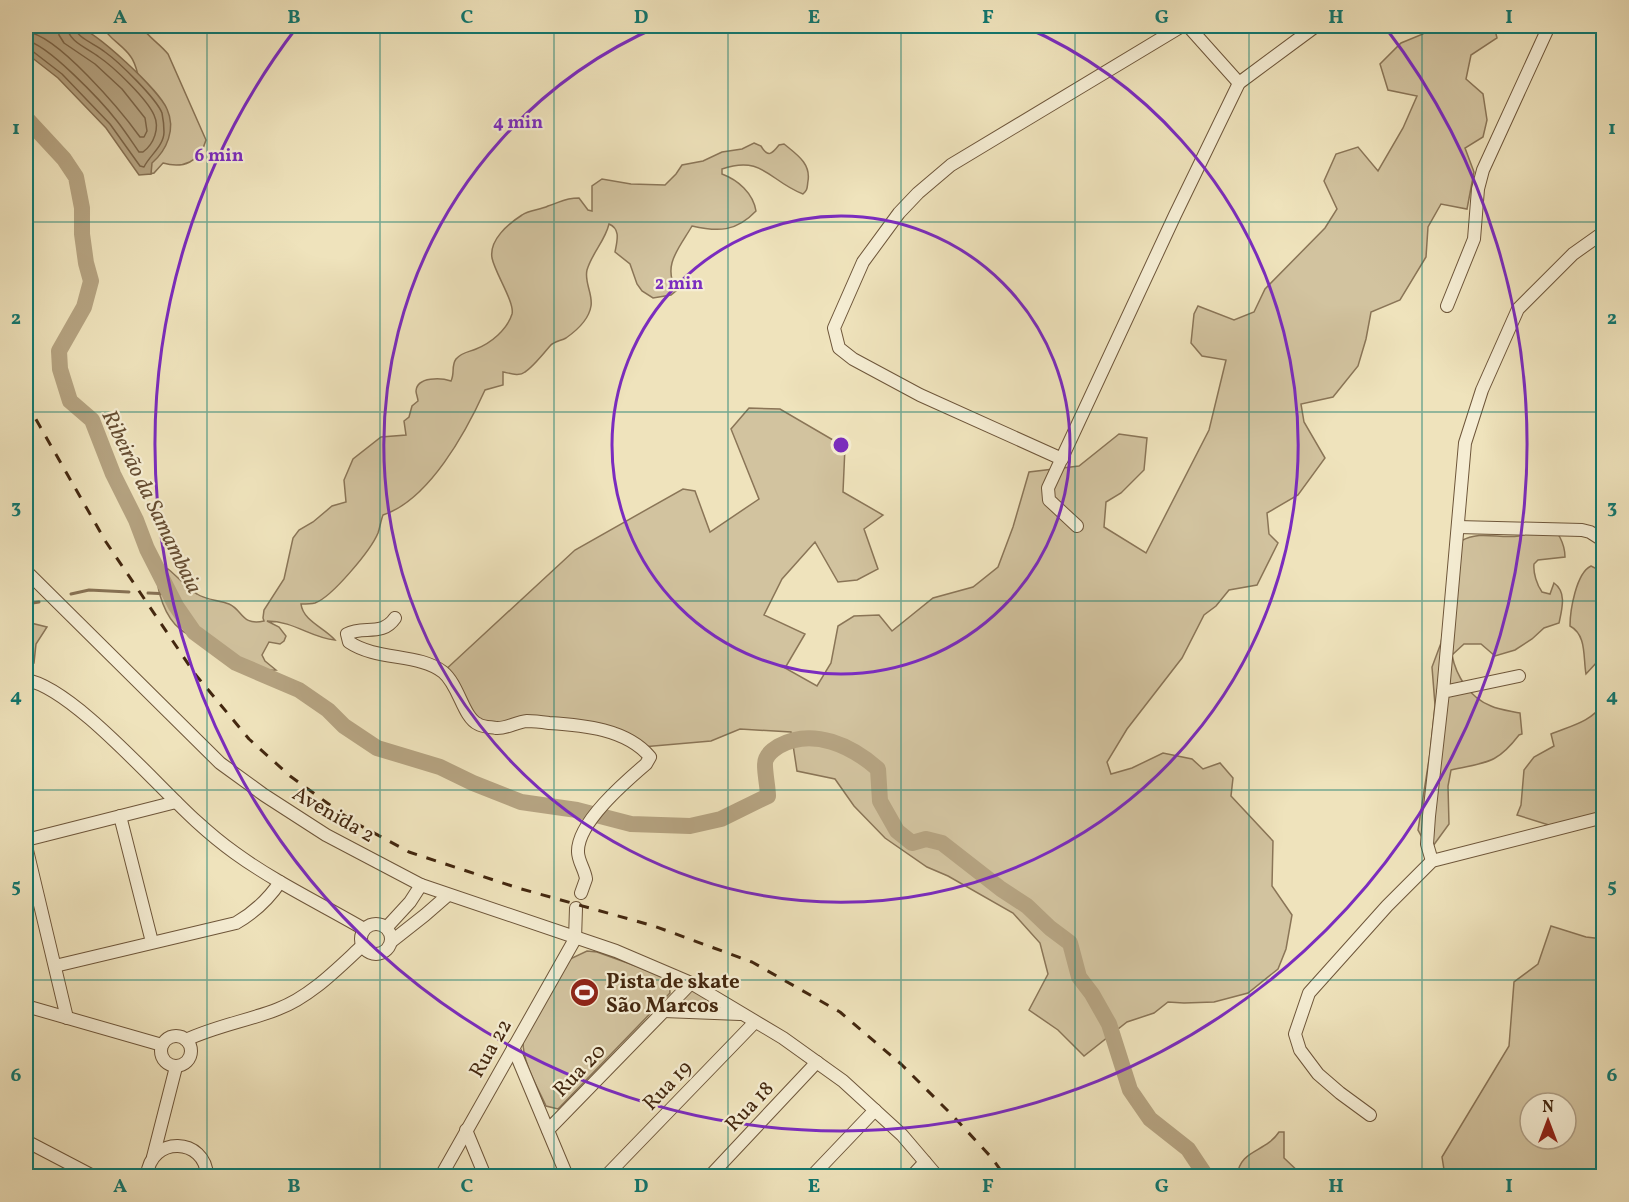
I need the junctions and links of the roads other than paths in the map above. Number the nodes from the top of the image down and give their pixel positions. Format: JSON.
{"nodes":[{"id":1,"x":1182,"y":26,"type":"edge"},
{"id":2,"x":1188,"y":26,"type":"edge"},
{"id":3,"x":1316,"y":26,"type":"edge"},
{"id":4,"x":1549,"y":26,"type":"edge"},
{"id":5,"x":1239,"y":83,"type":"junction"},
{"id":6,"x":1604,"y":232,"type":"edge"},
{"id":7,"x":1447,"y":306,"type":"dead end"},
{"id":8,"x":1062,"y":459,"type":"junction"},
{"id":9,"x":1077,"y":526,"type":"dead end"},
{"id":10,"x":1458,"y":527,"type":"junction"},
{"id":11,"x":1604,"y":541,"type":"edge"},
{"id":12,"x":26,"y":571,"type":"edge"},
{"id":13,"x":395,"y":618,"type":"dead end"},
{"id":14,"x":1519,"y":676,"type":"dead end"},
{"id":15,"x":26,"y":680,"type":"edge"},
{"id":16,"x":1443,"y":692,"type":"junction"},
{"id":17,"x":176,"y":802,"type":"junction"},
{"id":18,"x":120,"y":816,"type":"junction"},
{"id":19,"x":1604,"y":817,"type":"edge"},
{"id":20,"x":26,"y":840,"type":"edge"},
{"id":21,"x":26,"y":846,"type":"edge"},
{"id":22,"x":1432,"y":861,"type":"junction"},
{"id":23,"x":280,"y":882,"type":"junction"},
{"id":24,"x":421,"y":885,"type":"junction"},
{"id":25,"x":581,"y":893,"type":"dead end"},
{"id":26,"x":448,"y":895,"type":"junction"},
{"id":27,"x":576,"y":908,"type":"dead end"},
{"id":28,"x":387,"y":927,"type":"junction"},
{"id":29,"x":364,"y":929,"type":"junction"},
{"id":30,"x":575,"y":939,"type":"junction"},
{"id":31,"x":392,"y":941,"type":"junction"},
{"id":32,"x":152,"y":942,"type":"junction"},
{"id":33,"x":362,"y":946,"type":"junction"},
{"id":34,"x":55,"y":966,"type":"junction"},
{"id":35,"x":691,"y":983,"type":"junction"},
{"id":36,"x":26,"y":1006,"type":"edge"},
{"id":37,"x":664,"y":1011,"type":"junction"},
{"id":38,"x":744,"y":1015,"type":"junction"},
{"id":39,"x":68,"y":1018,"type":"junction"},
{"id":40,"x":755,"y":1022,"type":"junction"},
{"id":41,"x":186,"y":1040,"type":"junction"},
{"id":42,"x":162,"y":1045,"type":"junction"},
{"id":43,"x":513,"y":1047,"type":"junction"},
{"id":44,"x":817,"y":1062,"type":"junction"},
{"id":45,"x":176,"y":1067,"type":"junction"},
{"id":46,"x":875,"y":1110,"type":"junction"},
{"id":47,"x":1370,"y":1115,"type":"dead end"},
{"id":48,"x":466,"y":1130,"type":"junction"},
{"id":49,"x":548,"y":1130,"type":"junction"},
{"id":50,"x":26,"y":1141,"type":"edge"},
{"id":51,"x":153,"y":1157,"type":"junction"},
{"id":52,"x":925,"y":1162,"type":"junction"},
{"id":53,"x":93,"y":1176,"type":"edge"},
{"id":54,"x":147,"y":1176,"type":"edge"},
{"id":55,"x":207,"y":1176,"type":"edge"},
{"id":56,"x":441,"y":1176,"type":"edge"},
{"id":57,"x":485,"y":1176,"type":"edge"},
{"id":58,"x":567,"y":1176,"type":"edge"},
{"id":59,"x":606,"y":1176,"type":"edge"},
{"id":60,"x":710,"y":1176,"type":"edge"},
{"id":61,"x":812,"y":1176,"type":"edge"},
{"id":62,"x":912,"y":1176,"type":"edge"},
{"id":63,"x":937,"y":1176,"type":"edge"}],
"edges":[{"from":1,"to":8,"type":"street"},
{"from":2,"to":5,"type":"street"},
{"from":3,"to":5,"type":"street"},
{"from":4,"to":7,"type":"street"},
{"from":5,"to":8,"type":"street"},
{"from":6,"to":10,"type":"street"},
{"from":8,"to":9,"type":"street"},
{"from":10,"to":11,"type":"street"},
{"from":10,"to":16,"type":"street"},
{"from":12,"to":24,"type":"street","name":"Avenida 2"},
{"from":13,"to":25,"type":"street"},
{"from":14,"to":16,"type":"street"},
{"from":15,"to":17,"type":"street"},
{"from":16,"to":22,"type":"street"},
{"from":17,"to":18,"type":"street"},
{"from":17,"to":23,"type":"street"},
{"from":18,"to":20,"type":"street"},
{"from":18,"to":32,"type":"street"},
{"from":19,"to":22,"type":"street"},
{"from":21,"to":34,"type":"street"},
{"from":22,"to":47,"type":"street"},
{"from":23,"to":29,"type":"street"},
{"from":23,"to":32,"type":"street"},
{"from":24,"to":26,"type":"street","name":"Avenida 2"},
{"from":24,"to":28,"type":"street"},
{"from":26,"to":30,"type":"street","name":"Avenida 2"},
{"from":26,"to":31,"type":"street"},
{"from":27,"to":30,"type":"street"},
{"from":28,"to":29,"type":"street"},
{"from":28,"to":31,"type":"street"},
{"from":29,"to":33,"type":"street"},
{"from":30,"to":35,"type":"street","name":"Avenida 2"},
{"from":30,"to":43,"type":"street","name":"Rua 22"},
{"from":31,"to":33,"type":"street"},
{"from":32,"to":34,"type":"street"},
{"from":33,"to":41,"type":"street"},
{"from":34,"to":39,"type":"street"},
{"from":35,"to":37,"type":"street","name":"Rua 20"},
{"from":35,"to":38,"type":"street","name":"Avenida 2"},
{"from":36,"to":39,"type":"street"},
{"from":37,"to":38,"type":"street"},
{"from":37,"to":49,"type":"street","name":"Rua 20"},
{"from":38,"to":40,"type":"street","name":"Avenida 2"},
{"from":39,"to":42,"type":"street"},
{"from":40,"to":44,"type":"street","name":"Avenida 2"},
{"from":40,"to":59,"type":"street","name":"Rua 19"},
{"from":41,"to":42,"type":"street"},
{"from":41,"to":45,"type":"street"},
{"from":42,"to":45,"type":"street"},
{"from":43,"to":48,"type":"street","name":"Rua 22"},
{"from":43,"to":49,"type":"street"},
{"from":44,"to":46,"type":"street","name":"Avenida 2"},
{"from":44,"to":60,"type":"street","name":"Rua 18"},
{"from":45,"to":51,"type":"street"},
{"from":46,"to":52,"type":"street","name":"Avenida 2"},
{"from":46,"to":61,"type":"street"},
{"from":48,"to":56,"type":"street","name":"Rua 22"},
{"from":48,"to":57,"type":"street"},
{"from":49,"to":58,"type":"street"},
{"from":50,"to":53,"type":"street"},
{"from":51,"to":54,"type":"street"},
{"from":51,"to":55,"type":"street"},
{"from":52,"to":62,"type":"street"},
{"from":52,"to":63,"type":"street","name":"Avenida 2"}]}
